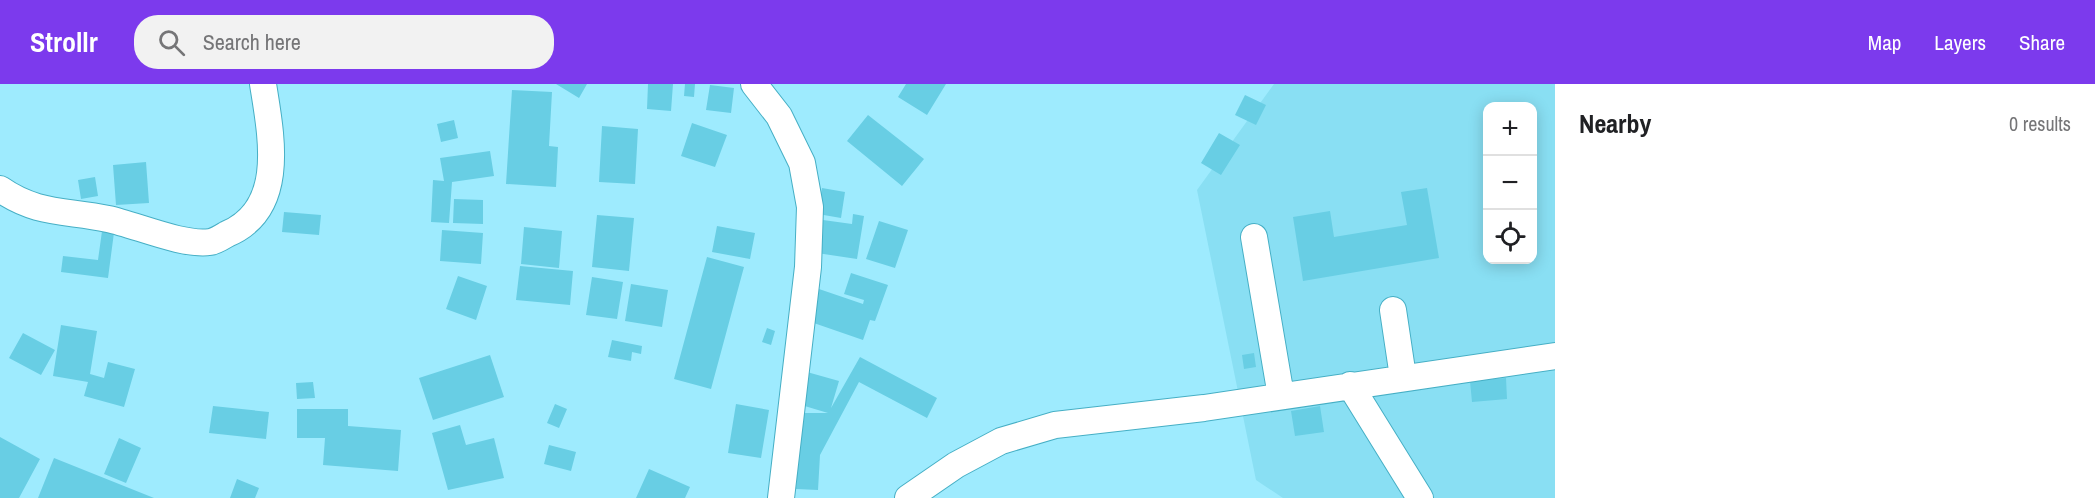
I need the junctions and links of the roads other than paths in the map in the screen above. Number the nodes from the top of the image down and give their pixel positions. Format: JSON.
{"nodes":[{"id":1,"x":262,"y":84,"type":"edge"},
{"id":2,"x":753,"y":84,"type":"edge"},
{"id":3,"x":0,"y":189,"type":"edge"},
{"id":4,"x":1254,"y":237,"type":"dead end"},
{"id":5,"x":1393,"y":310,"type":"dead end"},
{"id":6,"x":1555,"y":356,"type":"edge"},
{"id":7,"x":1403,"y":377,"type":"junction"},
{"id":8,"x":1350,"y":385,"type":"junction"},
{"id":9,"x":1281,"y":396,"type":"junction"},
{"id":10,"x":781,"y":498,"type":"edge"},
{"id":11,"x":908,"y":498,"type":"edge"},
{"id":12,"x":1420,"y":498,"type":"edge"}],
"edges":[{"from":1,"to":3,"type":"street"},
{"from":2,"to":10,"type":"street"},
{"from":4,"to":9,"type":"street"},
{"from":5,"to":7,"type":"street"},
{"from":6,"to":7,"type":"street"},
{"from":7,"to":8,"type":"street"},
{"from":8,"to":9,"type":"street"},
{"from":8,"to":12,"type":"street"},
{"from":9,"to":11,"type":"street"}]}
